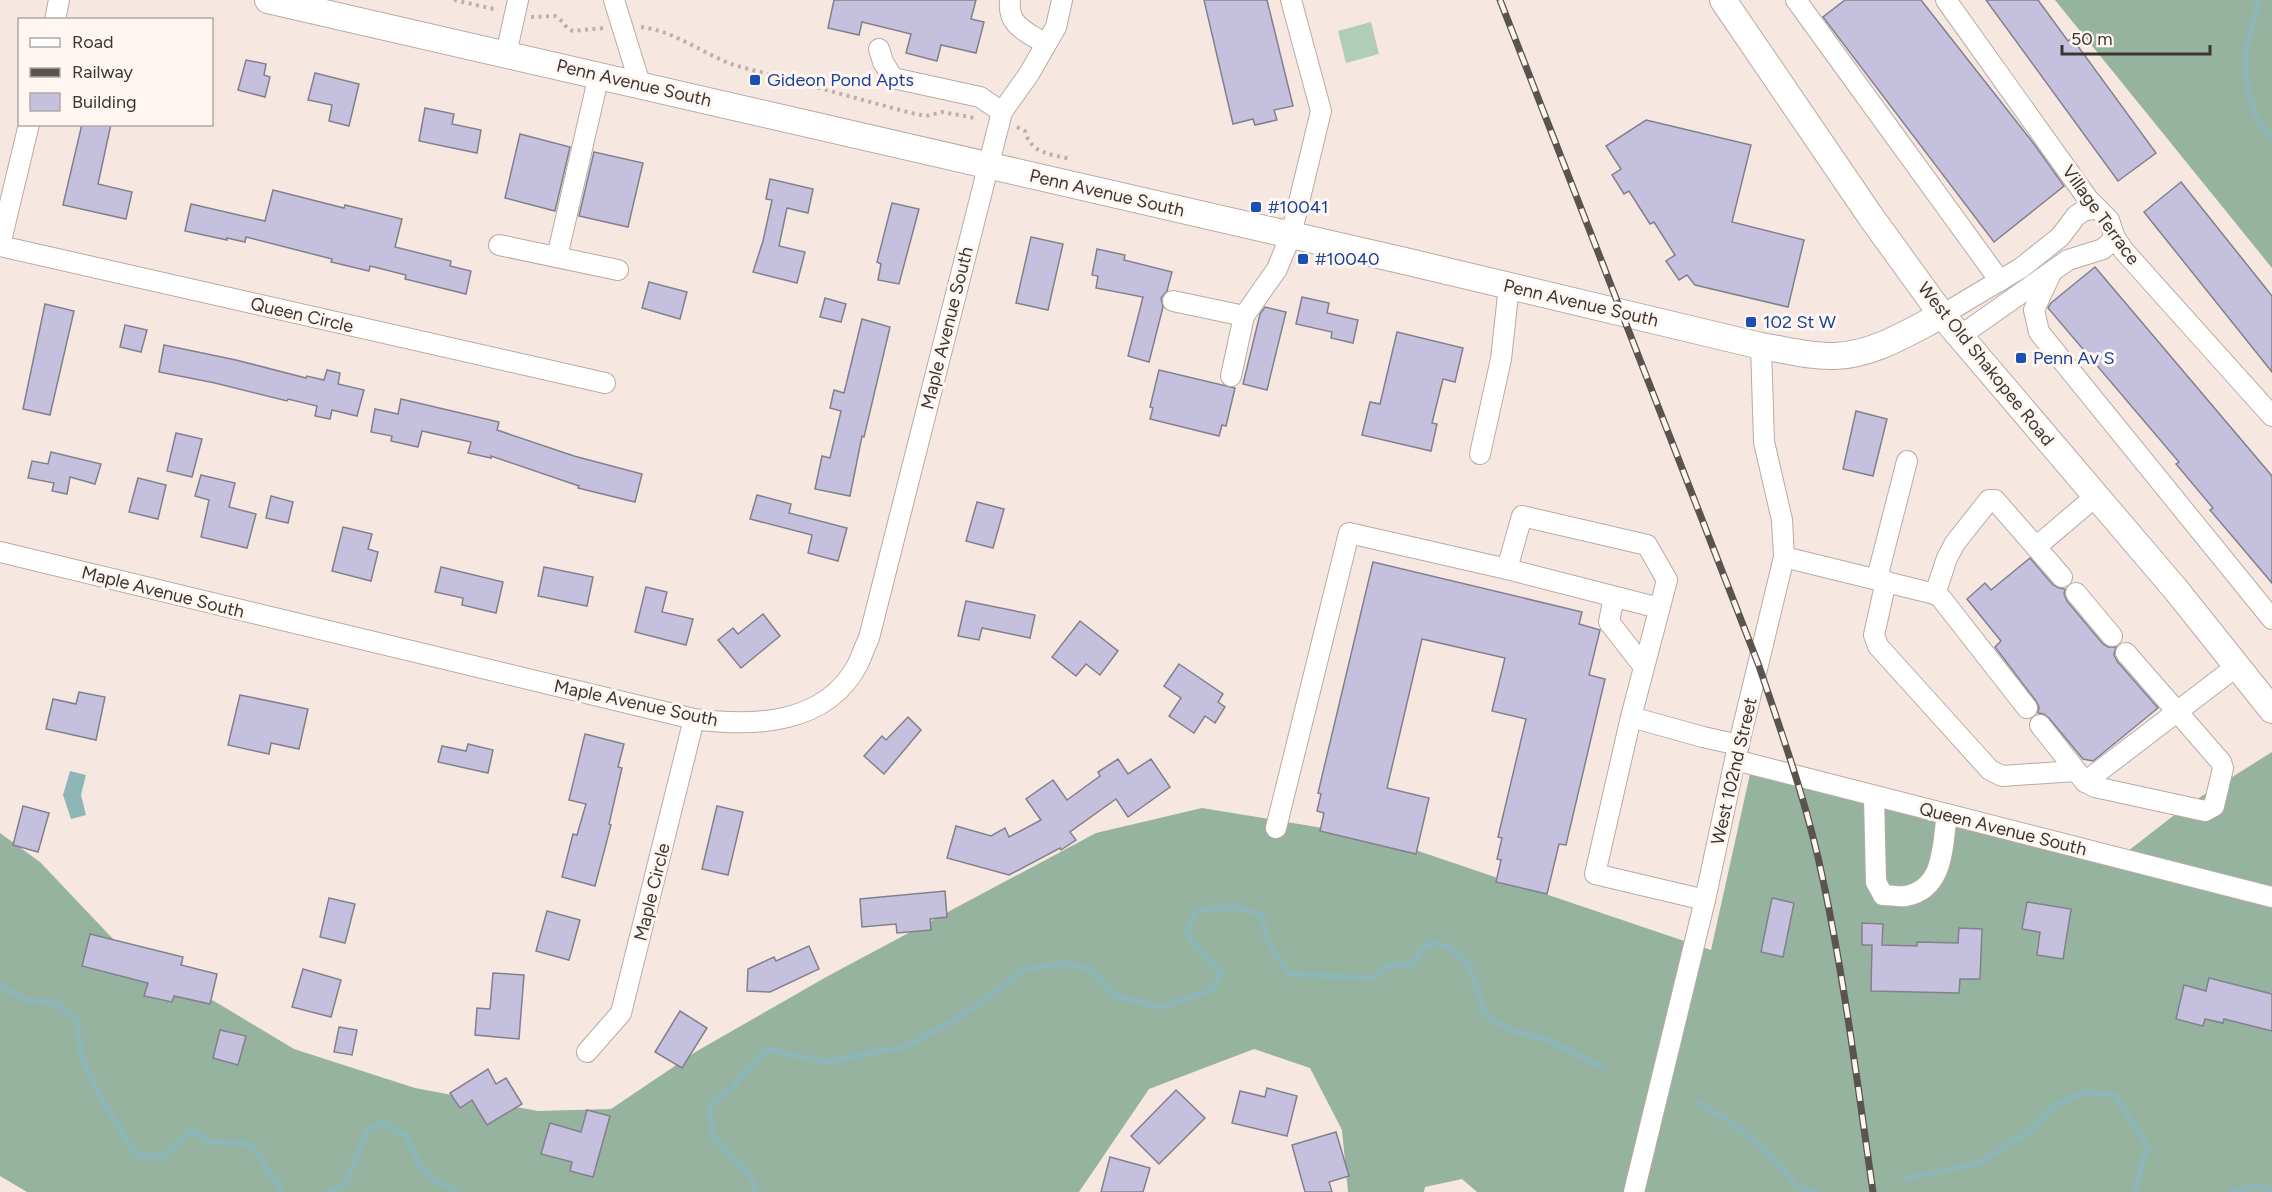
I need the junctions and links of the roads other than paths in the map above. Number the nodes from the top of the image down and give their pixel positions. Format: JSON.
{"nodes":[{"id":1,"x":59,"y":0,"type":"edge"},
{"id":2,"x":268,"y":0,"type":"edge"},
{"id":3,"x":614,"y":0,"type":"edge"},
{"id":4,"x":1010,"y":0,"type":"edge"},
{"id":5,"x":1062,"y":0,"type":"edge"},
{"id":6,"x":1291,"y":0,"type":"edge"},
{"id":7,"x":1723,"y":0,"type":"edge"},
{"id":8,"x":1796,"y":0,"type":"edge"},
{"id":9,"x":1947,"y":0,"type":"edge"},
{"id":10,"x":517,"y":7,"type":"edge"},
{"id":11,"x":55,"y":18,"type":"edge"},
{"id":12,"x":1046,"y":44,"type":"junction"},
{"id":13,"x":879,"y":49,"type":"dead end"},
{"id":14,"x":506,"y":54,"type":"junction"},
{"id":15,"x":599,"y":75,"type":"junction"},
{"id":16,"x":640,"y":84,"type":"junction"},
{"id":17,"x":1001,"y":117,"type":"junction"},
{"id":18,"x":29,"y":126,"type":"edge"},
{"id":19,"x":988,"y":165,"type":"junction"},
{"id":20,"x":2097,"y":208,"type":"junction"},
{"id":21,"x":1291,"y":235,"type":"junction"},
{"id":22,"x":2115,"y":238,"type":"junction"},
{"id":23,"x":499,"y":245,"type":"dead end"},
{"id":24,"x":0,"y":246,"type":"edge"},
{"id":25,"x":557,"y":257,"type":"junction"},
{"id":26,"x":618,"y":270,"type":"dead end"},
{"id":27,"x":2051,"y":273,"type":"junction"},
{"id":28,"x":2000,"y":281,"type":"junction"},
{"id":29,"x":1509,"y":286,"type":"junction"},
{"id":30,"x":1173,"y":301,"type":"dead end"},
{"id":31,"x":1942,"y":315,"type":"junction"},
{"id":32,"x":1244,"y":316,"type":"junction"},
{"id":33,"x":1960,"y":336,"type":"junction"},
{"id":34,"x":1761,"y":346,"type":"junction"},
{"id":35,"x":1231,"y":376,"type":"dead end"},
{"id":36,"x":605,"y":383,"type":"dead end"},
{"id":37,"x":2272,"y":416,"type":"edge"},
{"id":38,"x":1480,"y":454,"type":"dead end"},
{"id":39,"x":1907,"y":461,"type":"dead end"},
{"id":40,"x":2096,"y":496,"type":"junction"},
{"id":41,"x":2036,"y":547,"type":"junction"},
{"id":42,"x":0,"y":552,"type":"edge"},
{"id":43,"x":1784,"y":556,"type":"junction"},
{"id":44,"x":1507,"y":569,"type":"junction"},
{"id":45,"x":2062,"y":577,"type":"dead end"},
{"id":46,"x":1881,"y":580,"type":"junction"},
{"id":47,"x":2076,"y":593,"type":"dead end"},
{"id":48,"x":1935,"y":594,"type":"junction"},
{"id":49,"x":1614,"y":597,"type":"junction"},
{"id":50,"x":1659,"y":608,"type":"junction"},
{"id":51,"x":2272,"y":619,"type":"edge"},
{"id":52,"x":2112,"y":636,"type":"dead end"},
{"id":53,"x":2126,"y":652,"type":"dead end"},
{"id":54,"x":2237,"y":666,"type":"junction"},
{"id":55,"x":1644,"y":667,"type":"junction"},
{"id":56,"x":2026,"y":708,"type":"dead end"},
{"id":57,"x":2272,"y":710,"type":"edge"},
{"id":58,"x":2177,"y":711,"type":"junction"},
{"id":59,"x":1631,"y":717,"type":"junction"},
{"id":60,"x":694,"y":719,"type":"junction"},
{"id":61,"x":2040,"y":725,"type":"dead end"},
{"id":62,"x":1737,"y":752,"type":"junction"},
{"id":63,"x":2081,"y":776,"type":"junction"},
{"id":64,"x":1874,"y":796,"type":"junction"},
{"id":65,"x":1947,"y":814,"type":"junction"},
{"id":66,"x":1276,"y":828,"type":"dead end"},
{"id":67,"x":2272,"y":897,"type":"edge"},
{"id":68,"x":1705,"y":900,"type":"junction"},
{"id":69,"x":586,"y":1052,"type":"dead end"},
{"id":70,"x":1634,"y":1192,"type":"edge"}],
"edges":[{"from":1,"to":11,"type":"street"},
{"from":2,"to":14,"type":"main road","name":"Penn Avenue South"},
{"from":3,"to":16,"type":"street"},
{"from":4,"to":12,"type":"street"},
{"from":5,"to":12,"type":"street"},
{"from":6,"to":21,"type":"street"},
{"from":7,"to":31,"type":"main road","name":"West Old Shakopee Road"},
{"from":8,"to":28,"type":"street"},
{"from":9,"to":20,"type":"street","name":"Village Terrace"},
{"from":10,"to":14,"type":"street"},
{"from":12,"to":17,"type":"street"},
{"from":13,"to":17,"type":"street"},
{"from":14,"to":15,"type":"main road","name":"Penn Avenue South"},
{"from":15,"to":16,"type":"main road","name":"Penn Avenue South"},
{"from":15,"to":25,"type":"street"},
{"from":16,"to":19,"type":"main road","name":"Penn Avenue South"},
{"from":17,"to":19,"type":"street","name":"Maple Avenue South"},
{"from":18,"to":24,"type":"street"},
{"from":19,"to":21,"type":"main road","name":"Penn Avenue South"},
{"from":19,"to":60,"type":"street","name":"Maple Avenue South"},
{"from":20,"to":22,"type":"street","name":"Village Terrace"},
{"from":20,"to":28,"type":"street"},
{"from":21,"to":29,"type":"main road","name":"Penn Avenue South"},
{"from":21,"to":32,"type":"street"},
{"from":22,"to":27,"type":"street"},
{"from":22,"to":37,"type":"street","name":"Village Terrace"},
{"from":23,"to":25,"type":"street"},
{"from":24,"to":36,"type":"street","name":"Queen Circle"},
{"from":25,"to":26,"type":"street"},
{"from":27,"to":33,"type":"street"},
{"from":27,"to":51,"type":"street"},
{"from":28,"to":31,"type":"street"},
{"from":29,"to":34,"type":"main road","name":"Penn Avenue South"},
{"from":29,"to":38,"type":"street"},
{"from":30,"to":32,"type":"street"},
{"from":31,"to":33,"type":"main road","name":"West Old Shakopee Road"},
{"from":31,"to":34,"type":"main road","name":"Penn Avenue South"},
{"from":32,"to":35,"type":"street"},
{"from":33,"to":40,"type":"main road","name":"West Old Shakopee Road"},
{"from":34,"to":43,"type":"street","name":"West 102nd Street"},
{"from":39,"to":46,"type":"street"},
{"from":40,"to":41,"type":"street"},
{"from":40,"to":54,"type":"main road","name":"West Old Shakopee Road"},
{"from":41,"to":45,"type":"street"},
{"from":41,"to":48,"type":"street"},
{"from":42,"to":60,"type":"street","name":"Maple Avenue South"},
{"from":43,"to":46,"type":"street"},
{"from":43,"to":62,"type":"street","name":"West 102nd Street"},
{"from":44,"to":49,"type":"street"},
{"from":44,"to":50,"type":"street"},
{"from":44,"to":66,"type":"street"},
{"from":46,"to":48,"type":"street"},
{"from":46,"to":63,"type":"street"},
{"from":47,"to":52,"type":"street"},
{"from":48,"to":56,"type":"street"},
{"from":49,"to":50,"type":"street"},
{"from":49,"to":55,"type":"street"},
{"from":50,"to":55,"type":"street"},
{"from":53,"to":58,"type":"street"},
{"from":54,"to":57,"type":"main road","name":"West Old Shakopee Road"},
{"from":54,"to":58,"type":"street"},
{"from":55,"to":59,"type":"street"},
{"from":58,"to":63,"type":"street"},
{"from":58,"to":63,"type":"street"},
{"from":59,"to":62,"type":"street","name":"Queen Avenue South"},
{"from":59,"to":68,"type":"street"},
{"from":60,"to":69,"type":"street","name":"Maple Circle"},
{"from":61,"to":63,"type":"street"},
{"from":62,"to":64,"type":"street","name":"Queen Avenue South"},
{"from":62,"to":68,"type":"street","name":"West 102nd Street"},
{"from":64,"to":65,"type":"street","name":"Queen Avenue South"},
{"from":64,"to":65,"type":"street"},
{"from":65,"to":67,"type":"street","name":"Queen Avenue South"},
{"from":68,"to":70,"type":"street","name":"West 102nd Street"}]}
